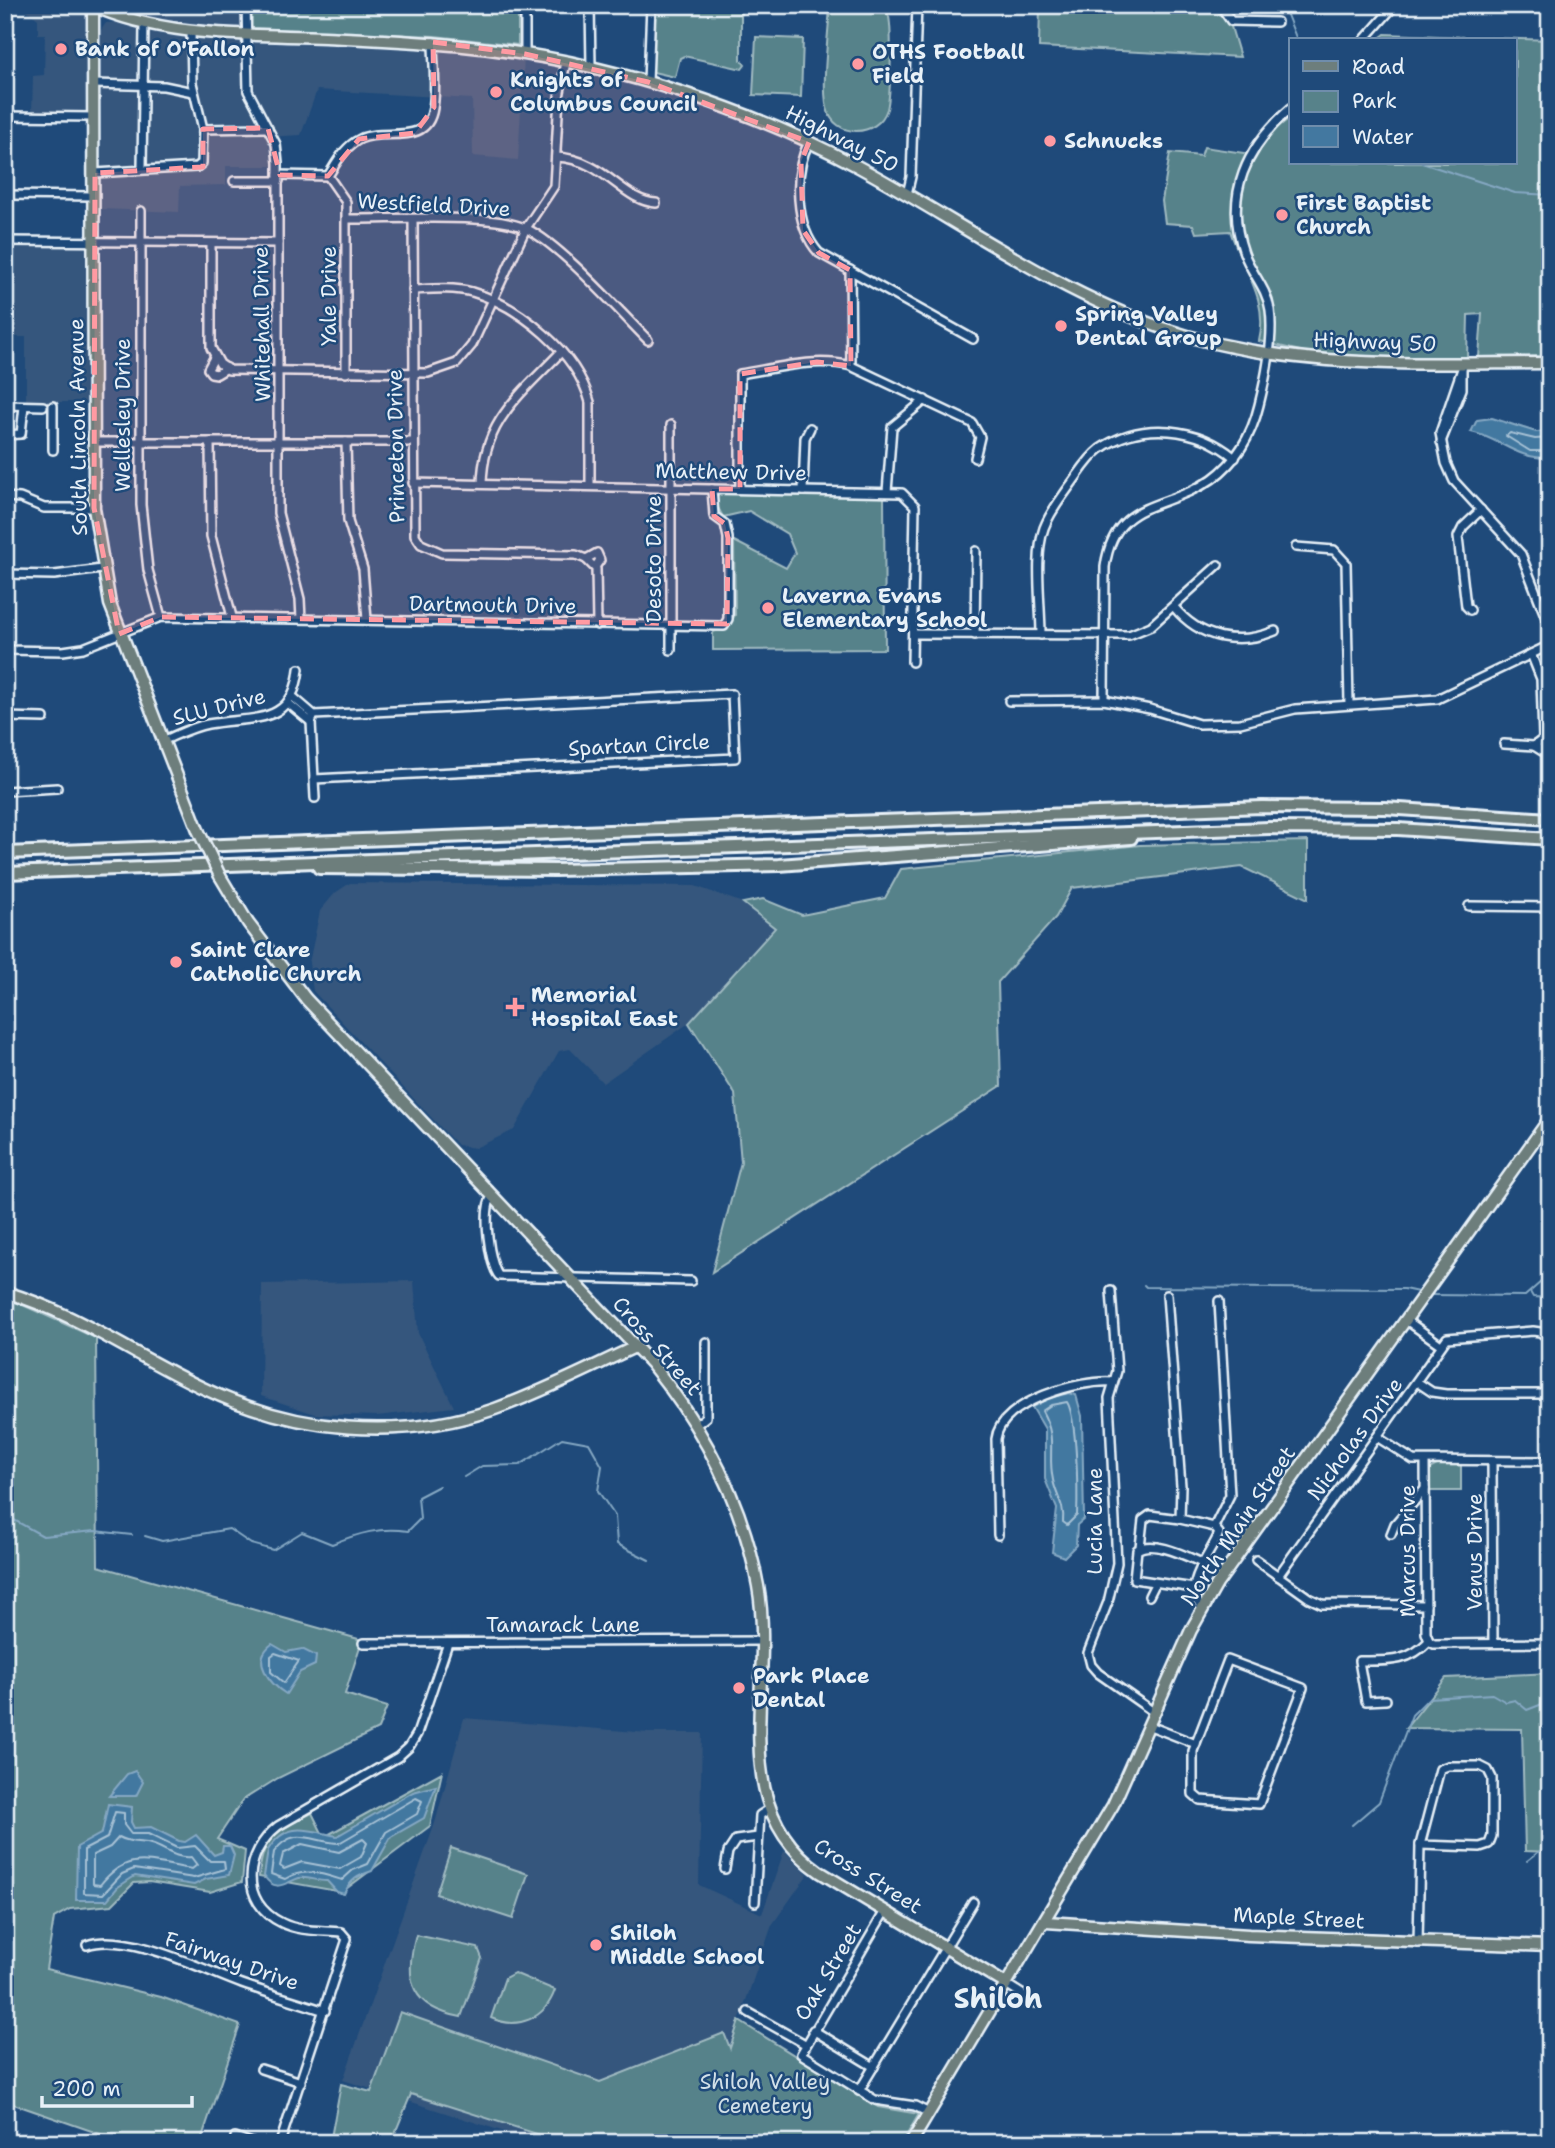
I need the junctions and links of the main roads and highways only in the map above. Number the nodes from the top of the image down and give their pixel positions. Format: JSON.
{"nodes":[{"id":1,"x":95,"y":6,"type":"edge"},
{"id":2,"x":114,"y":15,"type":"junction"},
{"id":3,"x":93,"y":34,"type":"junction"},
{"id":4,"x":1550,"y":363,"type":"edge"},
{"id":5,"x":1550,"y":819,"type":"edge"},
{"id":6,"x":1309,"y":828,"type":"junction"},
{"id":7,"x":198,"y":830,"type":"joint"},
{"id":8,"x":1550,"y":839,"type":"edge"},
{"id":9,"x":5,"y":853,"type":"edge"},
{"id":10,"x":256,"y":864,"type":"junction"},
{"id":11,"x":5,"y":873,"type":"edge"},
{"id":12,"x":1550,"y":1118,"type":"edge"},
{"id":13,"x":5,"y":1292,"type":"edge"},
{"id":14,"x":635,"y":1347,"type":"junction"},
{"id":15,"x":1046,"y":1922,"type":"junction"},
{"id":16,"x":1550,"y":1946,"type":"edge"},
{"id":17,"x":1006,"y":1984,"type":"junction"},
{"id":18,"x":911,"y":2143,"type":"edge"}],
"edges":[{"from":1,"to":2,"type":"main road","name":"Highway 50"},
{"from":1,"to":3,"type":"main road","name":"South Lincoln Avenue"},
{"from":2,"to":3,"type":"main road"},
{"from":2,"to":4,"type":"main road","name":"Highway 50"},
{"from":3,"to":7,"type":"main road","name":"South Lincoln Avenue"},
{"from":5,"to":9,"type":"highway"},
{"from":6,"to":8,"type":"highway"},
{"from":6,"to":10,"type":"highway"},
{"from":6,"to":10,"type":"highway"},
{"from":7,"to":14,"type":"main road","name":"Cross Street","bridge":true},
{"from":10,"to":11,"type":"highway"},
{"from":12,"to":15,"type":"main road","name":"North Main Street"},
{"from":13,"to":14,"type":"main road"},
{"from":14,"to":17,"type":"main road","name":"Cross Street"},
{"from":15,"to":16,"type":"main road","name":"Maple Street"},
{"from":15,"to":17,"type":"main road","name":"North Main Street"},
{"from":17,"to":18,"type":"main road","name":"North Main Street"}]}
